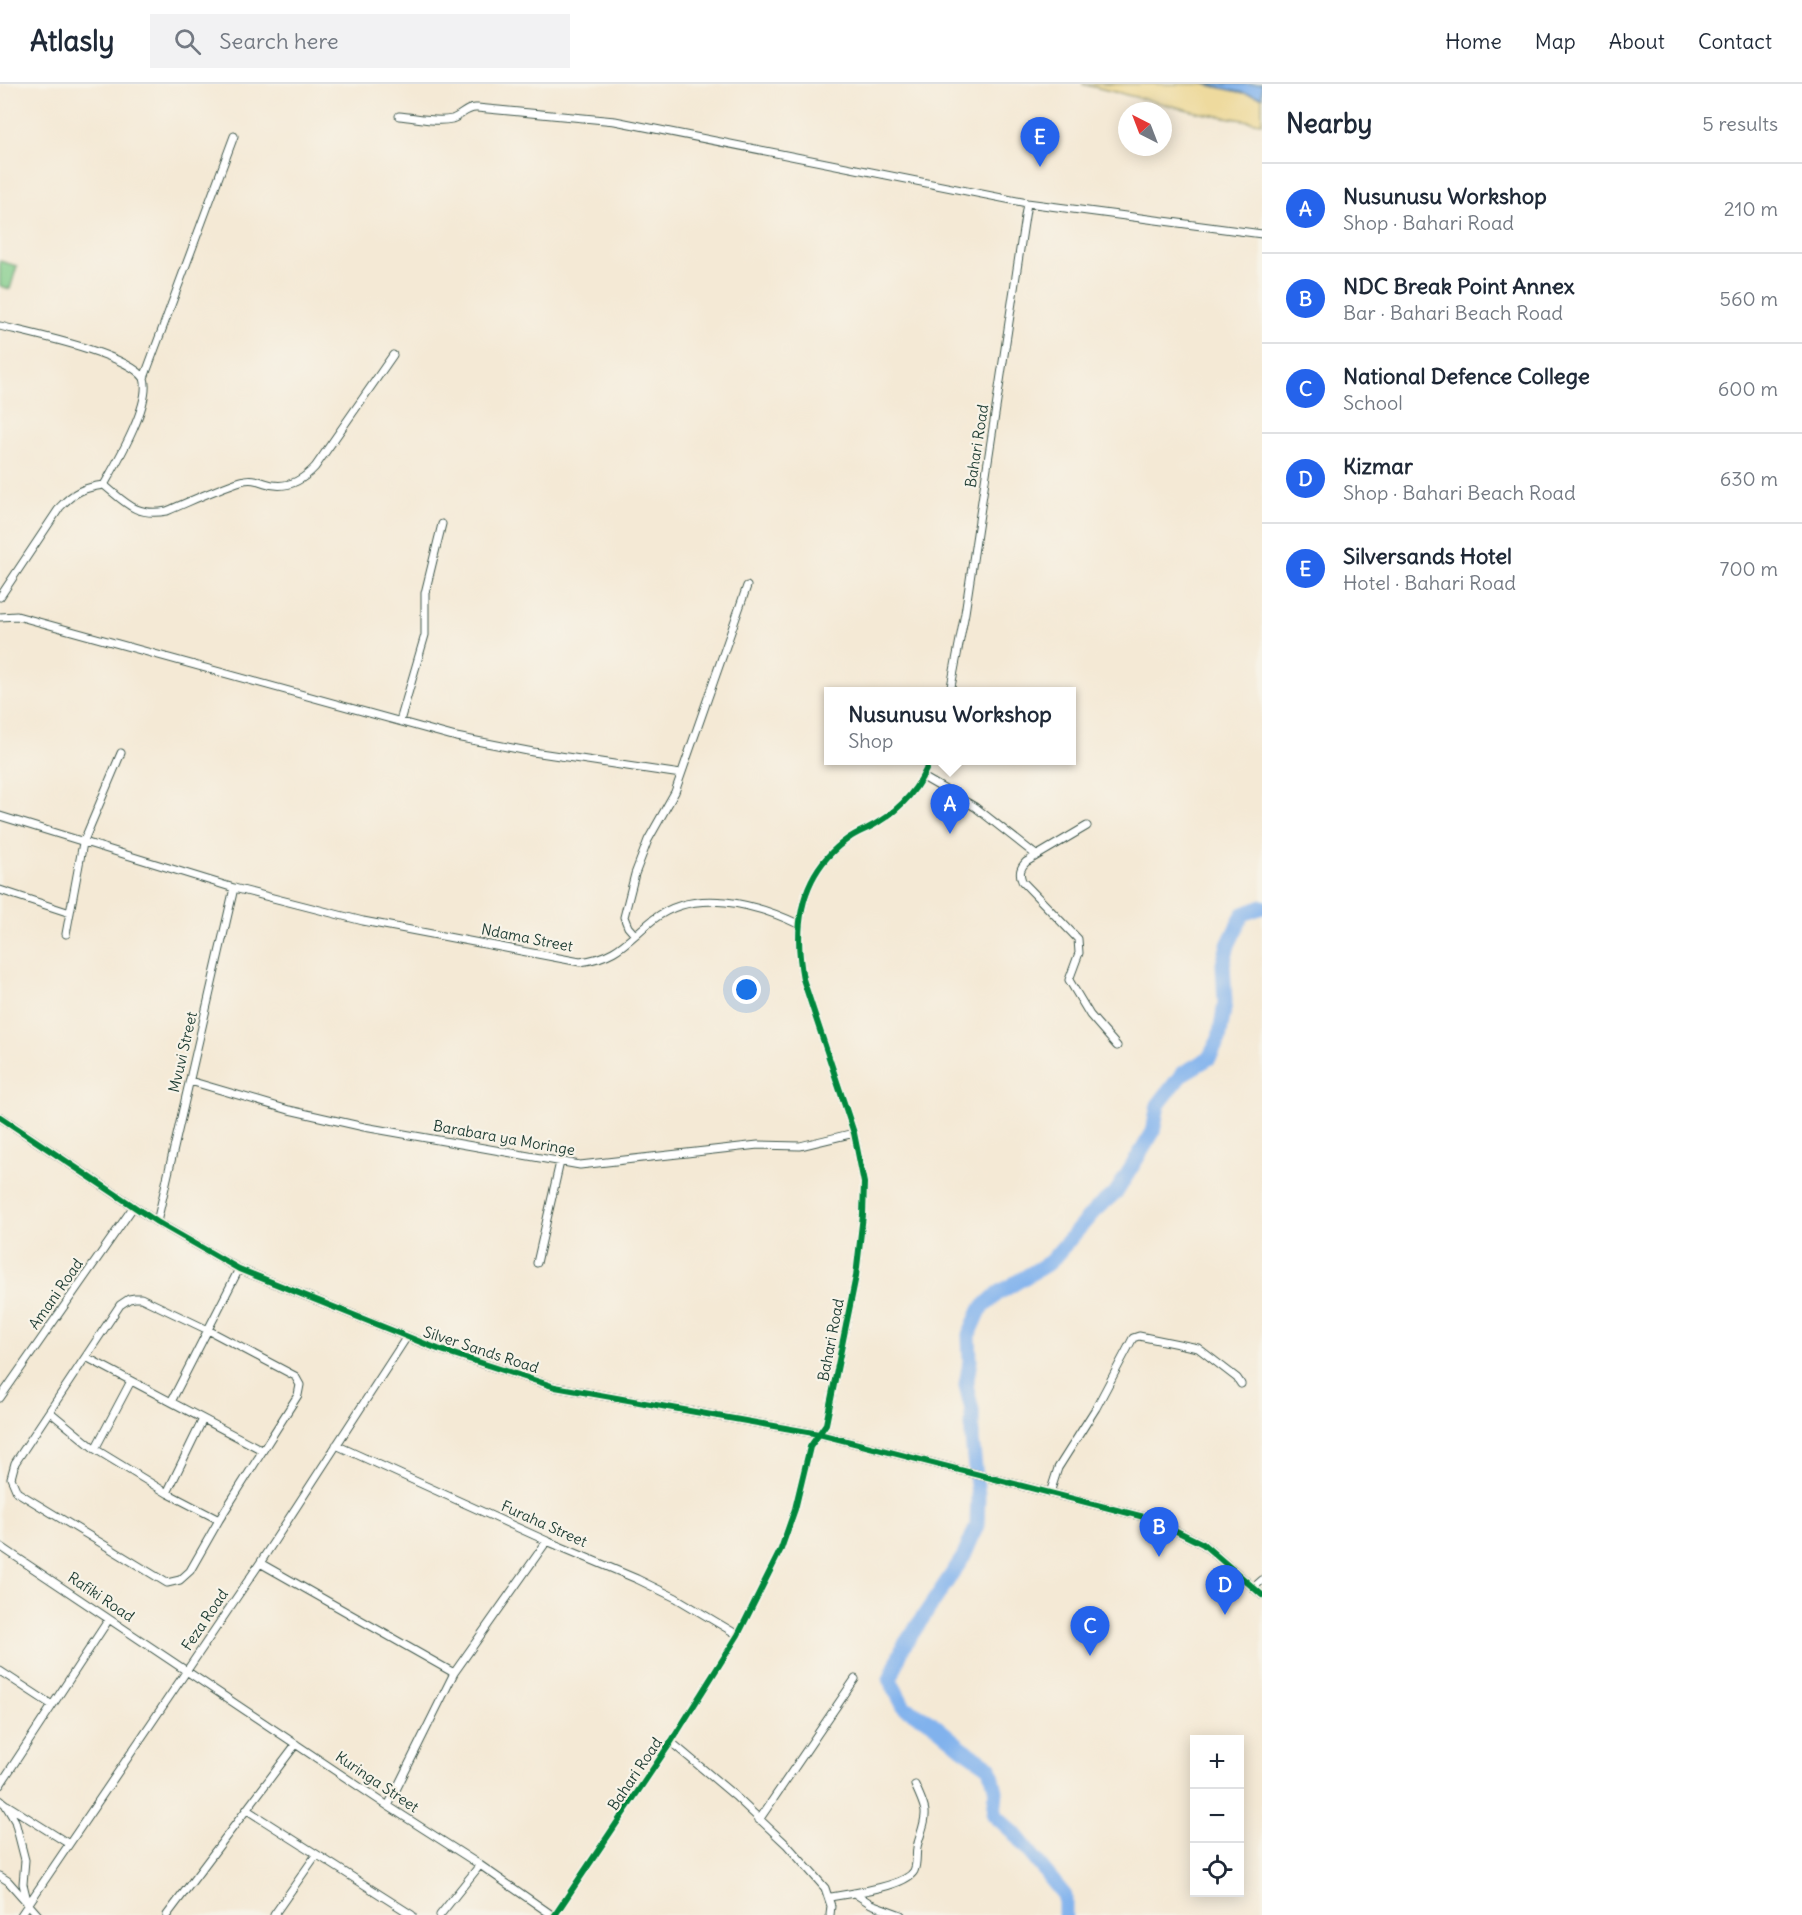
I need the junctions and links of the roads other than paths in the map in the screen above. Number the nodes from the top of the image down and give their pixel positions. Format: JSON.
{"nodes":[{"id":1,"x":399,"y":116,"type":"dead end"},
{"id":2,"x":234,"y":136,"type":"dead end"},
{"id":3,"x":1027,"y":203,"type":"junction"},
{"id":4,"x":1262,"y":234,"type":"edge"},
{"id":5,"x":0,"y":326,"type":"edge"},
{"id":6,"x":393,"y":355,"type":"dead end"},
{"id":7,"x":144,"y":378,"type":"junction"},
{"id":8,"x":104,"y":485,"type":"junction"},
{"id":9,"x":442,"y":524,"type":"dead end"},
{"id":10,"x":747,"y":586,"type":"dead end"},
{"id":11,"x":0,"y":597,"type":"edge"},
{"id":12,"x":0,"y":618,"type":"edge"},
{"id":13,"x":951,"y":687,"type":"edge"},
{"id":14,"x":400,"y":722,"type":"junction"},
{"id":15,"x":121,"y":753,"type":"dead end"},
{"id":16,"x":928,"y":765,"type":"edge"},
{"id":17,"x":681,"y":774,"type":"junction"},
{"id":18,"x":923,"y":777,"type":"junction"},
{"id":19,"x":0,"y":816,"type":"edge"},
{"id":20,"x":1087,"y":826,"type":"dead end"},
{"id":21,"x":83,"y":843,"type":"junction"},
{"id":22,"x":1036,"y":855,"type":"junction"},
{"id":23,"x":234,"y":888,"type":"junction"},
{"id":24,"x":0,"y":890,"type":"edge"},
{"id":25,"x":70,"y":913,"type":"junction"},
{"id":26,"x":798,"y":924,"type":"junction"},
{"id":27,"x":66,"y":934,"type":"dead end"},
{"id":28,"x":635,"y":935,"type":"junction"},
{"id":29,"x":1117,"y":1046,"type":"dead end"},
{"id":30,"x":190,"y":1081,"type":"junction"},
{"id":31,"x":1,"y":1120,"type":"edge"},
{"id":32,"x":854,"y":1133,"type":"junction"},
{"id":33,"x":560,"y":1162,"type":"junction"},
{"id":34,"x":134,"y":1206,"type":"junction"},
{"id":35,"x":158,"y":1222,"type":"junction"},
{"id":36,"x":537,"y":1263,"type":"dead end"},
{"id":37,"x":239,"y":1269,"type":"junction"},
{"id":38,"x":208,"y":1330,"type":"junction"},
{"id":39,"x":406,"y":1338,"type":"junction"},
{"id":40,"x":86,"y":1357,"type":"junction"},
{"id":41,"x":131,"y":1381,"type":"junction"},
{"id":42,"x":1241,"y":1384,"type":"dead end"},
{"id":43,"x":0,"y":1398,"type":"edge"},
{"id":44,"x":171,"y":1402,"type":"junction"},
{"id":45,"x":50,"y":1412,"type":"junction"},
{"id":46,"x":203,"y":1419,"type":"junction"},
{"id":47,"x":819,"y":1434,"type":"junction"},
{"id":48,"x":336,"y":1446,"type":"junction"},
{"id":49,"x":95,"y":1449,"type":"junction"},
{"id":50,"x":262,"y":1450,"type":"junction"},
{"id":51,"x":167,"y":1493,"type":"junction"},
{"id":52,"x":1050,"y":1493,"type":"junction"},
{"id":53,"x":219,"y":1520,"type":"junction"},
{"id":54,"x":547,"y":1541,"type":"junction"},
{"id":55,"x":0,"y":1546,"type":"edge"},
{"id":56,"x":260,"y":1563,"type":"junction"},
{"id":57,"x":1262,"y":1580,"type":"edge"},
{"id":58,"x":1253,"y":1587,"type":"junction"},
{"id":59,"x":1262,"y":1595,"type":"edge"},
{"id":60,"x":109,"y":1619,"type":"junction"},
{"id":61,"x":738,"y":1635,"type":"junction"},
{"id":62,"x":0,"y":1671,"type":"edge"},
{"id":63,"x":186,"y":1672,"type":"junction"},
{"id":64,"x":454,"y":1673,"type":"junction"},
{"id":65,"x":855,"y":1679,"type":"dead end"},
{"id":66,"x":52,"y":1705,"type":"junction"},
{"id":67,"x":671,"y":1742,"type":"junction"},
{"id":68,"x":296,"y":1744,"type":"junction"},
{"id":69,"x":0,"y":1785,"type":"edge"},
{"id":70,"x":915,"y":1785,"type":"dead end"},
{"id":71,"x":2,"y":1802,"type":"edge"},
{"id":72,"x":388,"y":1806,"type":"junction"},
{"id":73,"x":247,"y":1810,"type":"junction"},
{"id":74,"x":759,"y":1820,"type":"junction"},
{"id":75,"x":69,"y":1844,"type":"junction"},
{"id":76,"x":316,"y":1855,"type":"junction"},
{"id":77,"x":480,"y":1864,"type":"junction"},
{"id":78,"x":0,"y":1876,"type":"edge"},
{"id":79,"x":854,"y":1893,"type":"junction"},
{"id":80,"x":830,"y":1897,"type":"junction"},
{"id":81,"x":28,"y":1904,"type":"junction"},
{"id":82,"x":21,"y":1915,"type":"edge"},
{"id":83,"x":38,"y":1915,"type":"edge"},
{"id":84,"x":167,"y":1915,"type":"edge"},
{"id":85,"x":274,"y":1915,"type":"edge"},
{"id":86,"x":412,"y":1915,"type":"edge"},
{"id":87,"x":440,"y":1915,"type":"edge"},
{"id":88,"x":554,"y":1915,"type":"edge"},
{"id":89,"x":830,"y":1915,"type":"edge"},
{"id":90,"x":901,"y":1915,"type":"edge"}],
"edges":[{"from":1,"to":3,"type":"street"},
{"from":2,"to":7,"type":"street"},
{"from":3,"to":4,"type":"street"},
{"from":3,"to":13,"type":"street","name":"Bahari Road"},
{"from":5,"to":7,"type":"street"},
{"from":6,"to":8,"type":"street"},
{"from":7,"to":8,"type":"street"},
{"from":8,"to":11,"type":"street"},
{"from":9,"to":14,"type":"street"},
{"from":10,"to":17,"type":"street"},
{"from":12,"to":14,"type":"street"},
{"from":14,"to":17,"type":"street"},
{"from":15,"to":21,"type":"street"},
{"from":16,"to":18,"type":"street","name":"Bahari Road"},
{"from":17,"to":28,"type":"street"},
{"from":18,"to":22,"type":"street"},
{"from":18,"to":26,"type":"street","name":"Bahari Road"},
{"from":19,"to":21,"type":"street","name":"Ndama Street"},
{"from":20,"to":22,"type":"street"},
{"from":21,"to":23,"type":"street","name":"Ndama Street"},
{"from":21,"to":25,"type":"street"},
{"from":22,"to":29,"type":"street"},
{"from":23,"to":28,"type":"street","name":"Ndama Street"},
{"from":23,"to":30,"type":"street","name":"Mvuvi Street"},
{"from":24,"to":25,"type":"street"},
{"from":25,"to":27,"type":"street"},
{"from":26,"to":28,"type":"street","name":"Ndama Street"},
{"from":26,"to":32,"type":"street","name":"Bahari Road"},
{"from":30,"to":33,"type":"street","name":"Barabara ya Moringe"},
{"from":30,"to":35,"type":"street","name":"Mvuvi Street"},
{"from":31,"to":34,"type":"street","name":"Silver Sands Road"},
{"from":32,"to":33,"type":"street","name":"Barabara ya Moringe"},
{"from":32,"to":47,"type":"street","name":"Bahari Road"},
{"from":33,"to":36,"type":"street"},
{"from":34,"to":35,"type":"street","name":"Silver Sands Road"},
{"from":34,"to":43,"type":"street","name":"Amani Road"},
{"from":35,"to":37,"type":"street","name":"Silver Sands Road"},
{"from":37,"to":38,"type":"street"},
{"from":37,"to":39,"type":"street","name":"Silver Sands Road"},
{"from":38,"to":40,"type":"street"},
{"from":38,"to":44,"type":"street"},
{"from":38,"to":50,"type":"street"},
{"from":39,"to":47,"type":"street","name":"Silver Sands Road"},
{"from":39,"to":48,"type":"street","name":"Feza Road"},
{"from":40,"to":41,"type":"street"},
{"from":40,"to":45,"type":"street"},
{"from":41,"to":44,"type":"street"},
{"from":41,"to":49,"type":"street"},
{"from":42,"to":52,"type":"street"},
{"from":44,"to":46,"type":"street"},
{"from":45,"to":49,"type":"street"},
{"from":45,"to":53,"type":"street"},
{"from":46,"to":50,"type":"street"},
{"from":46,"to":51,"type":"street"},
{"from":47,"to":52,"type":"street","name":"Silver Sands Road"},
{"from":47,"to":61,"type":"street","name":"Bahari Road"},
{"from":48,"to":54,"type":"street","name":"Furaha Street"},
{"from":48,"to":56,"type":"street","name":"Feza Road"},
{"from":49,"to":51,"type":"street"},
{"from":50,"to":53,"type":"street"},
{"from":51,"to":53,"type":"street"},
{"from":52,"to":58,"type":"street","name":"Silver Sands Road"},
{"from":54,"to":61,"type":"street","name":"Furaha Street"},
{"from":54,"to":64,"type":"street"},
{"from":55,"to":60,"type":"street","name":"Rafiki Road"},
{"from":56,"to":63,"type":"street","name":"Feza Road"},
{"from":56,"to":64,"type":"street"},
{"from":57,"to":58,"type":"street"},
{"from":58,"to":59,"type":"street","name":"Silver Sands Road"},
{"from":60,"to":63,"type":"street","name":"Rafiki Road"},
{"from":60,"to":66,"type":"street"},
{"from":61,"to":67,"type":"street","name":"Bahari Road"},
{"from":62,"to":66,"type":"street"},
{"from":63,"to":68,"type":"street","name":"Kuringa Street"},
{"from":63,"to":75,"type":"street","name":"Feza Road"},
{"from":64,"to":72,"type":"street"},
{"from":65,"to":74,"type":"street"},
{"from":66,"to":69,"type":"street"},
{"from":67,"to":74,"type":"street"},
{"from":67,"to":88,"type":"street","name":"Bahari Road"},
{"from":68,"to":72,"type":"street","name":"Kuringa Street"},
{"from":68,"to":73,"type":"street"},
{"from":70,"to":79,"type":"street"},
{"from":71,"to":75,"type":"street"},
{"from":71,"to":81,"type":"street"},
{"from":72,"to":77,"type":"street","name":"Kuringa Street"},
{"from":73,"to":76,"type":"street"},
{"from":73,"to":84,"type":"street"},
{"from":74,"to":80,"type":"street"},
{"from":75,"to":81,"type":"street","name":"Feza Road"},
{"from":76,"to":85,"type":"street"},
{"from":76,"to":86,"type":"street"},
{"from":77,"to":87,"type":"street"},
{"from":77,"to":88,"type":"street","name":"Kuringa Street"},
{"from":78,"to":81,"type":"street"},
{"from":79,"to":80,"type":"street"},
{"from":79,"to":90,"type":"street"},
{"from":80,"to":89,"type":"street"},
{"from":81,"to":82,"type":"street","name":"Feza Road"},
{"from":81,"to":83,"type":"street"}]}
